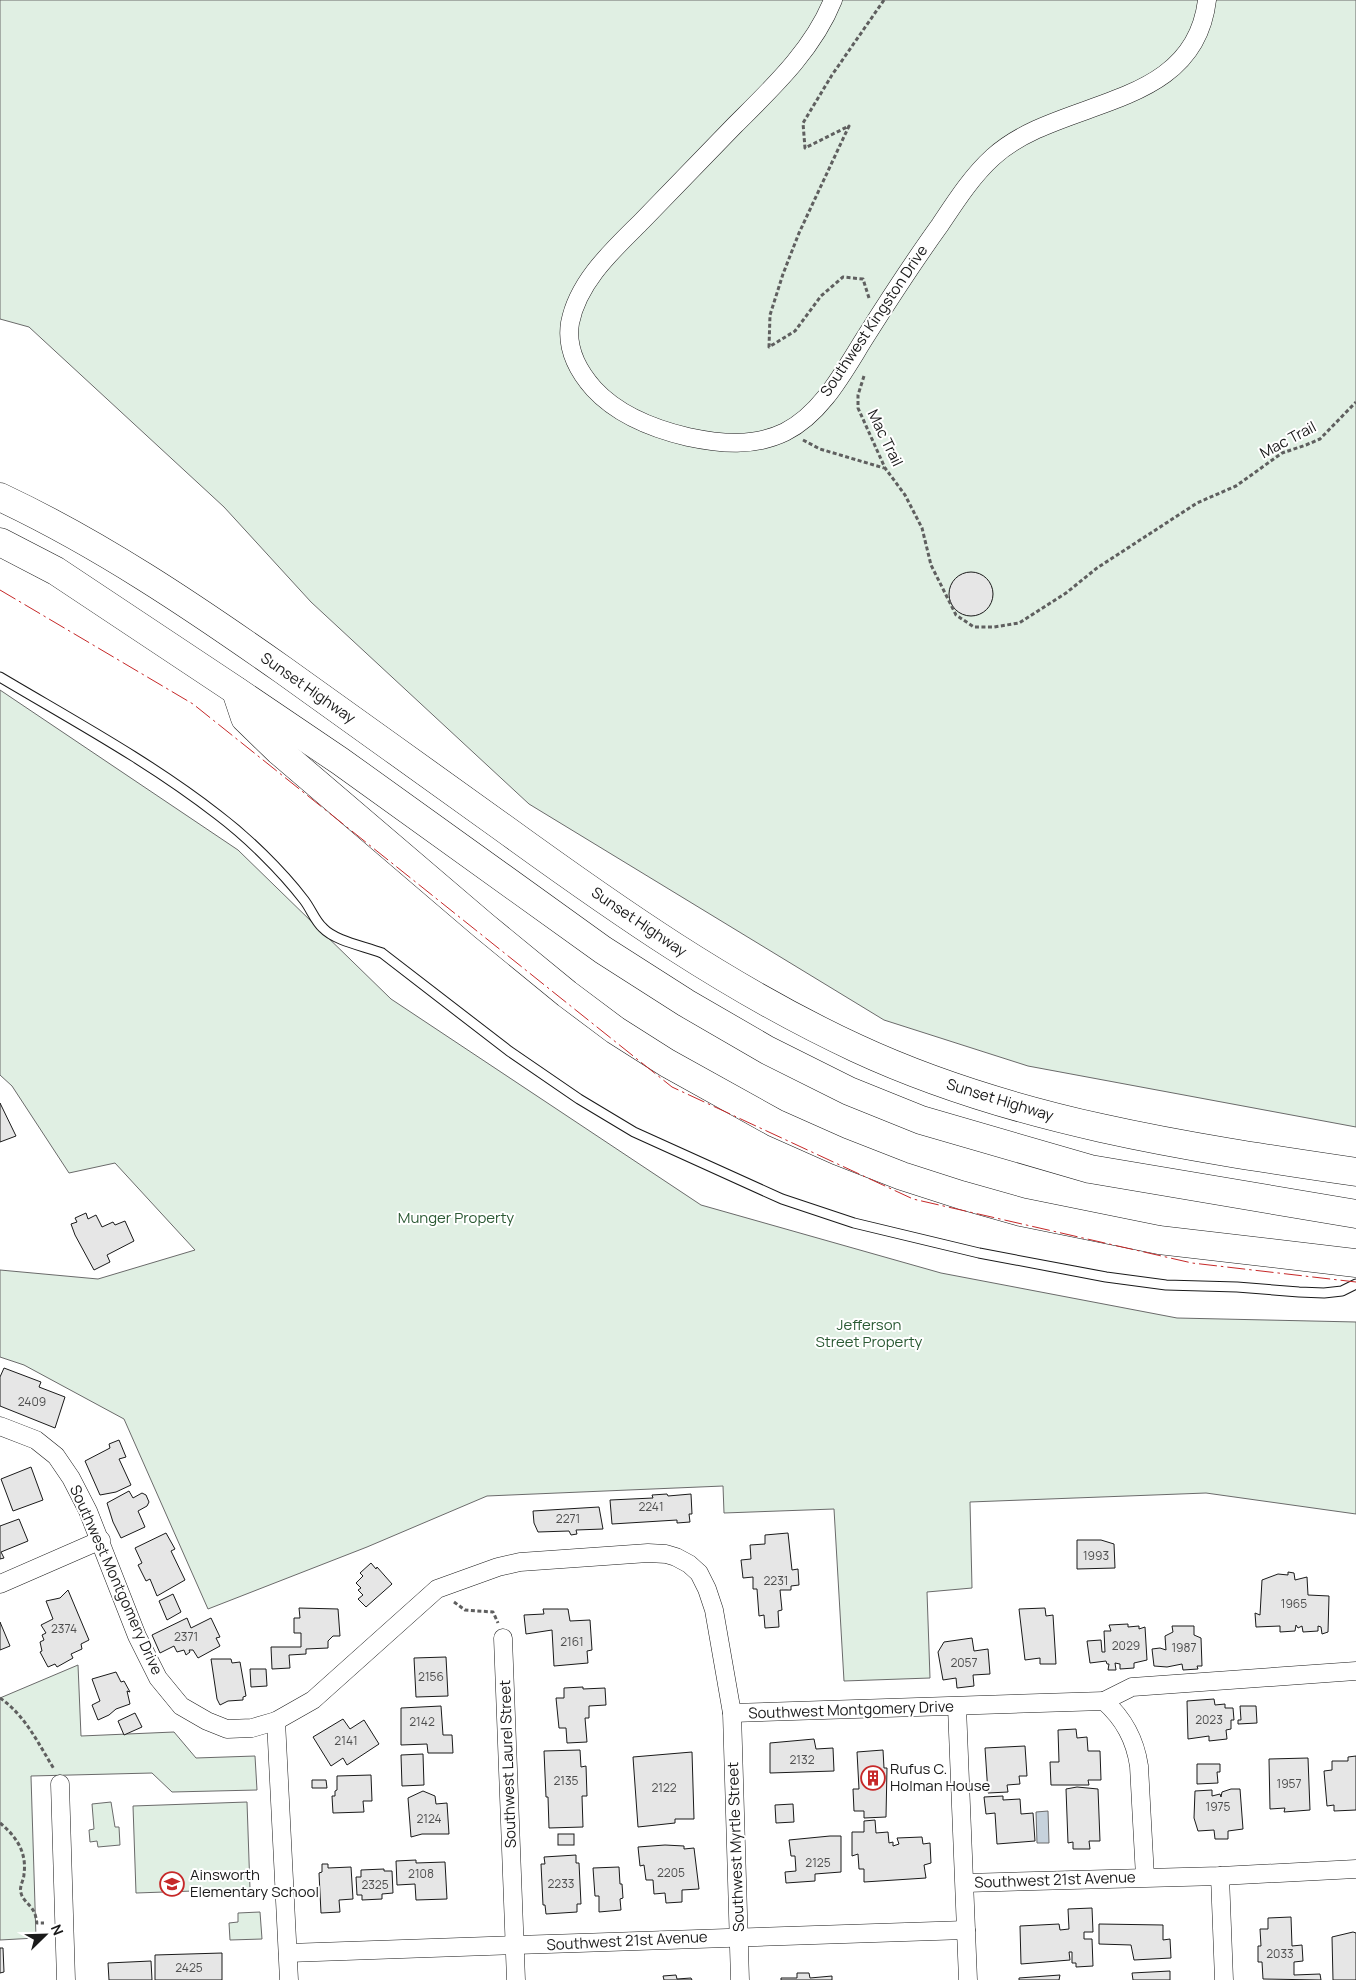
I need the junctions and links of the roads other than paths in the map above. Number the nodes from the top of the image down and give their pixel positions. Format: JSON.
{"nodes":[{"id":1,"x":832,"y":0,"type":"edge"},
{"id":2,"x":1207,"y":0,"type":"edge"},
{"id":3,"x":0,"y":497,"type":"edge"},
{"id":4,"x":0,"y":542,"type":"edge"},
{"id":5,"x":0,"y":677,"type":"edge"},
{"id":6,"x":235,"y":690,"type":"junction"},
{"id":7,"x":1356,"y":1172,"type":"edge"},
{"id":8,"x":1356,"y":1214,"type":"edge"},
{"id":9,"x":1356,"y":1263,"type":"edge"},
{"id":10,"x":1356,"y":1284,"type":"edge"},
{"id":11,"x":0,"y":1426,"type":"edge"},
{"id":12,"x":101,"y":1540,"type":"junction"},
{"id":13,"x":0,"y":1584,"type":"edge"},
{"id":14,"x":503,"y":1638,"type":"road end"},
{"id":15,"x":1356,"y":1671,"type":"edge"},
{"id":16,"x":1104,"y":1701,"type":"junction"},
{"id":17,"x":957,"y":1706,"type":"junction"},
{"id":18,"x":732,"y":1713,"type":"junction"},
{"id":19,"x":276,"y":1721,"type":"junction"},
{"id":20,"x":57,"y":1776,"type":"road end"},
{"id":21,"x":1356,"y":1870,"type":"edge"},
{"id":22,"x":1220,"y":1876,"type":"junction"},
{"id":23,"x":1145,"y":1878,"type":"junction"},
{"id":24,"x":965,"y":1882,"type":"junction"},
{"id":25,"x":966,"y":1930,"type":"junction"},
{"id":26,"x":738,"y":1936,"type":"junction"},
{"id":27,"x":514,"y":1946,"type":"junction"},
{"id":28,"x":288,"y":1953,"type":"junction"},
{"id":29,"x":66,"y":1980,"type":"edge"},
{"id":30,"x":289,"y":1980,"type":"edge"},
{"id":31,"x":516,"y":1980,"type":"edge"},
{"id":32,"x":740,"y":1980,"type":"edge"},
{"id":33,"x":968,"y":1980,"type":"edge"},
{"id":34,"x":1224,"y":1980,"type":"edge"}],
"edges":[{"from":1,"to":2,"type":"street","name":"Southwest Kingston Drive"},
{"from":3,"to":7,"type":"highway","name":"Sunset Highway"},
{"from":4,"to":6,"type":"highway"},
{"from":5,"to":10,"type":"lane"},
{"from":6,"to":8,"type":"highway"},
{"from":6,"to":9,"type":"highway"},
{"from":11,"to":12,"type":"street","name":"Southwest Montgomery Drive"},
{"from":12,"to":13,"type":"street"},
{"from":12,"to":19,"type":"street","name":"Southwest Montgomery Drive"},
{"from":14,"to":27,"type":"street","name":"Southwest Laurel Street"},
{"from":15,"to":16,"type":"street"},
{"from":16,"to":17,"type":"street","name":"Southwest Montgomery Drive"},
{"from":16,"to":23,"type":"street"},
{"from":17,"to":18,"type":"street","name":"Southwest Montgomery Drive"},
{"from":17,"to":24,"type":"street"},
{"from":18,"to":19,"type":"street","name":"Southwest Montgomery Drive"},
{"from":18,"to":26,"type":"street","name":"Southwest Myrtle Street"},
{"from":19,"to":28,"type":"street"},
{"from":20,"to":29,"type":"street"},
{"from":21,"to":22,"type":"street"},
{"from":22,"to":23,"type":"street"},
{"from":22,"to":34,"type":"street"},
{"from":23,"to":24,"type":"street","name":"Southwest 21st Avenue"},
{"from":24,"to":25,"type":"street"},
{"from":25,"to":26,"type":"street","name":"Southwest 21st Avenue"},
{"from":25,"to":33,"type":"street"},
{"from":26,"to":27,"type":"street","name":"Southwest 21st Avenue"},
{"from":26,"to":32,"type":"street","name":"Southwest Myrtle Street"},
{"from":27,"to":28,"type":"street","name":"Southwest 21st Avenue"},
{"from":27,"to":31,"type":"street","name":"Southwest Laurel Street"},
{"from":28,"to":30,"type":"street"}]}
